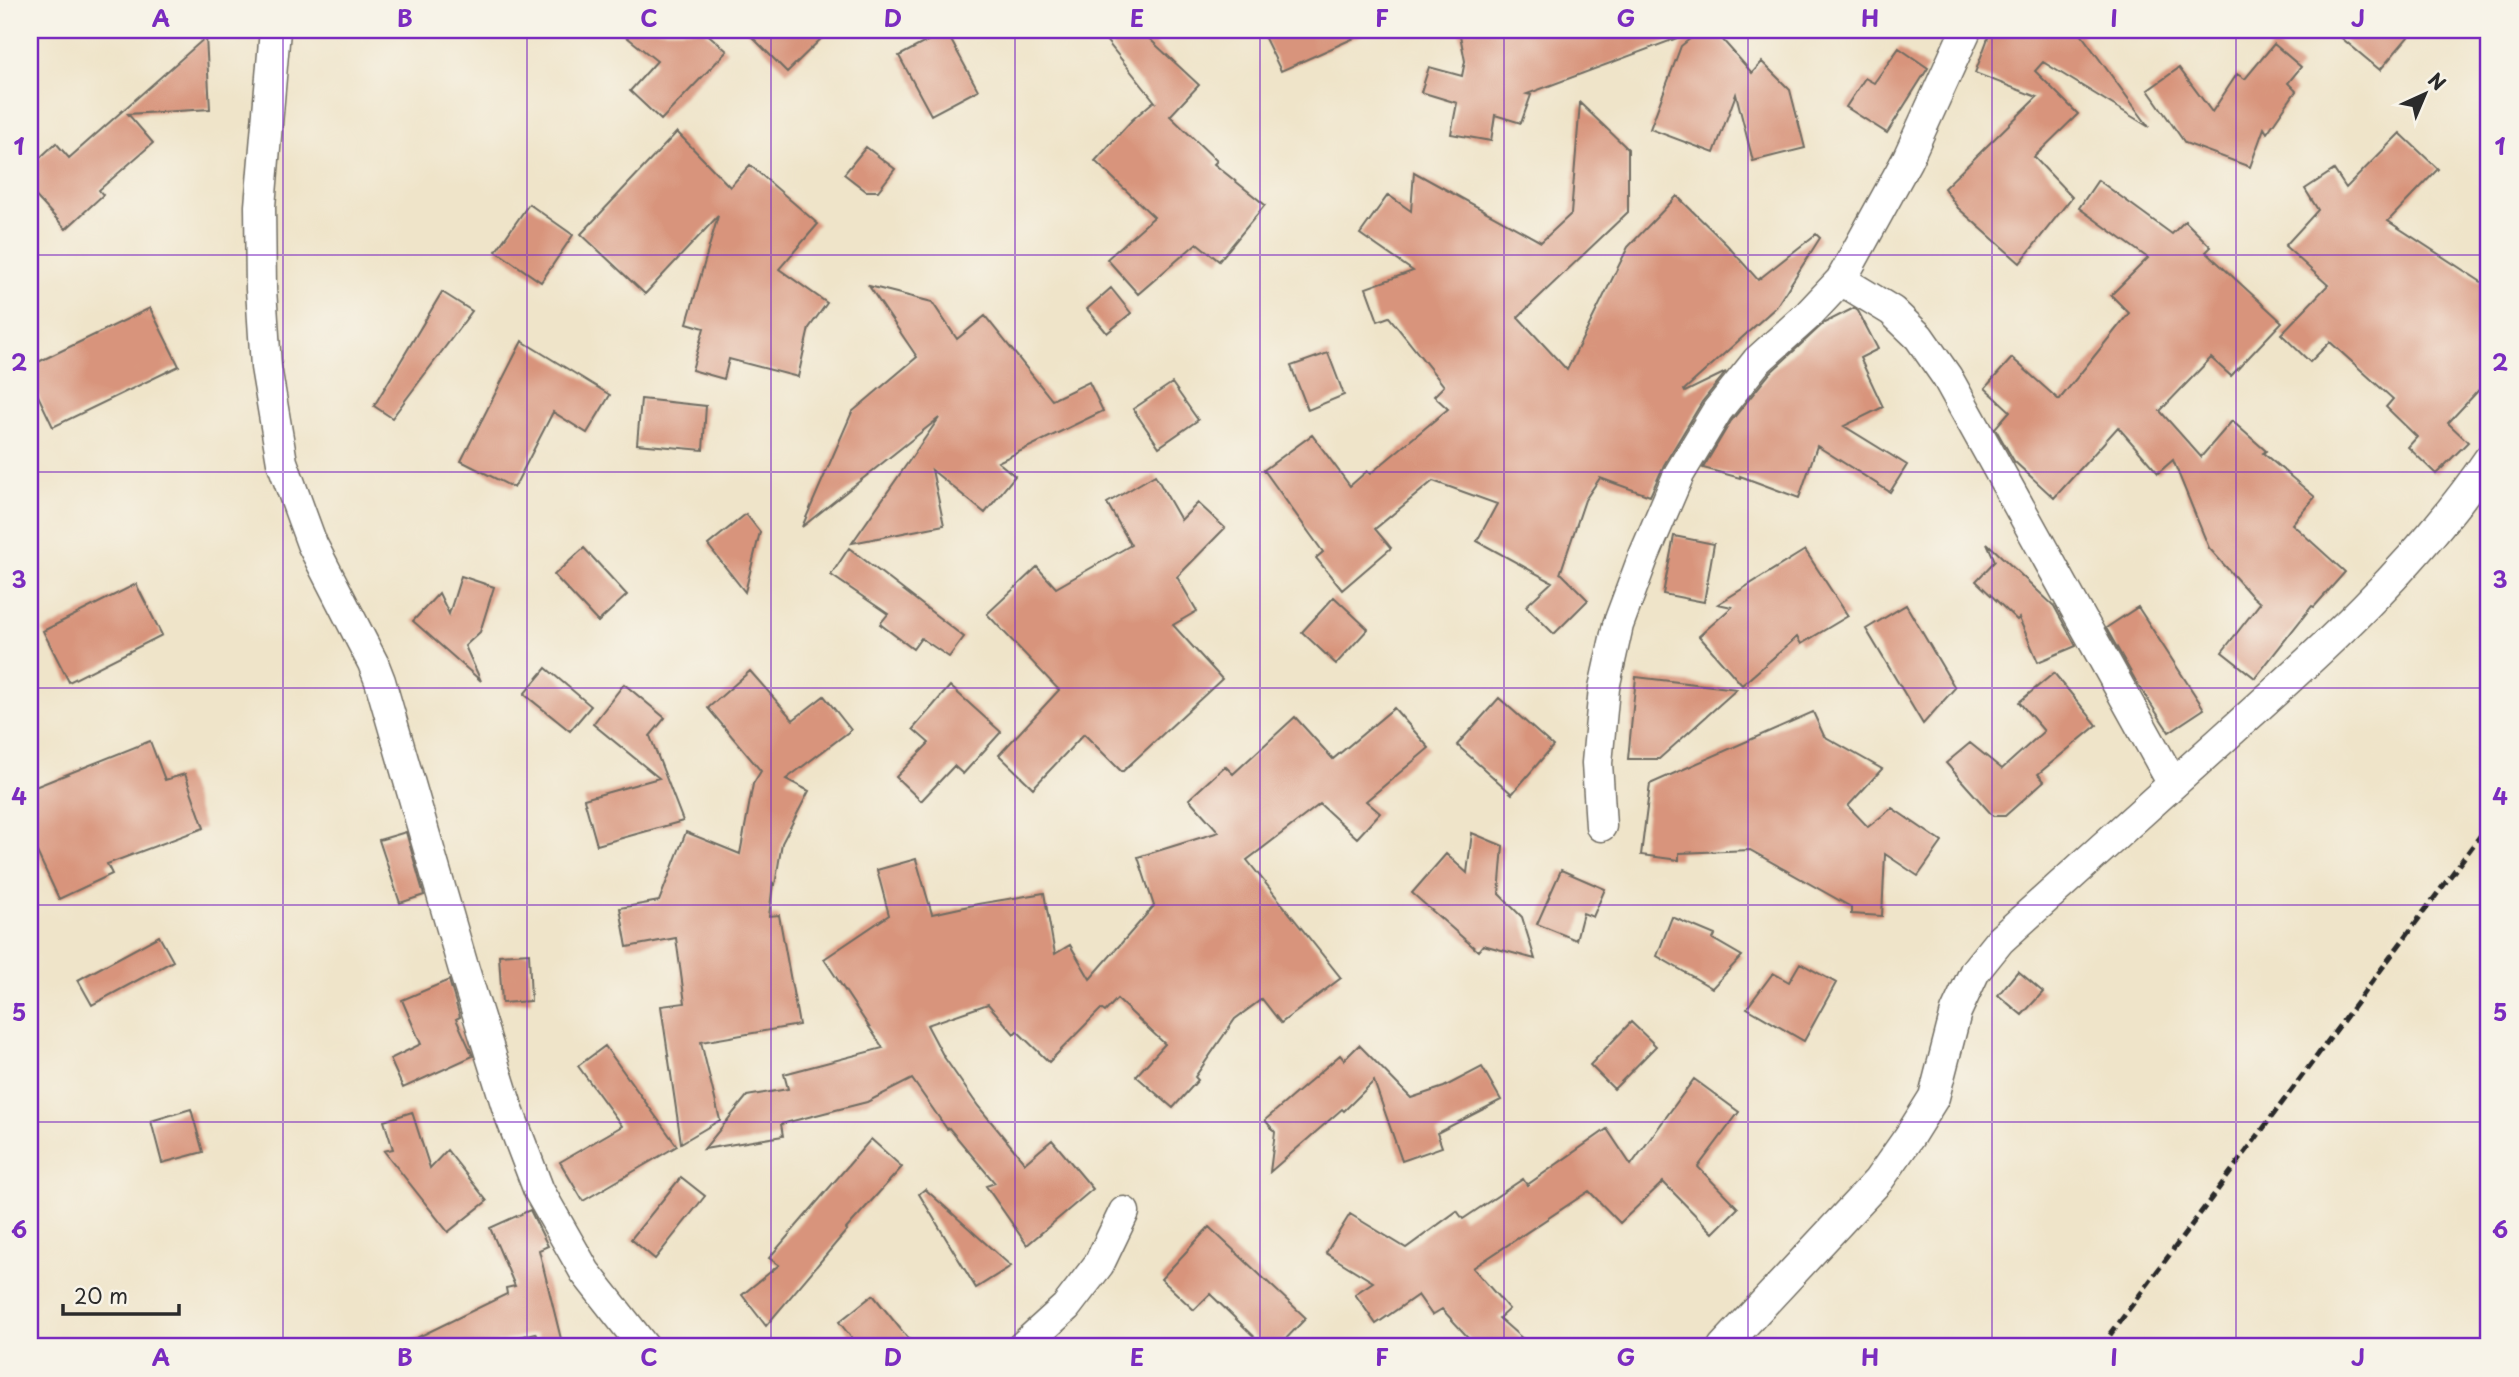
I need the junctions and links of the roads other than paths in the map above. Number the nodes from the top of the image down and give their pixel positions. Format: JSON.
{"nodes":[{"id":1,"x":275,"y":30,"type":"edge"},
{"id":2,"x":1966,"y":30,"type":"edge"},
{"id":3,"x":1841,"y":279,"type":"junction"},
{"id":4,"x":2489,"y":459,"type":"edge"},
{"id":5,"x":2173,"y":784,"type":"junction"},
{"id":6,"x":1601,"y":826,"type":"dead end"},
{"id":7,"x":1124,"y":1212,"type":"dead end"},
{"id":8,"x":644,"y":1347,"type":"edge"},
{"id":9,"x":1022,"y":1347,"type":"edge"},
{"id":10,"x":1724,"y":1347,"type":"edge"}],
"edges":[{"from":1,"to":8,"type":"street"},
{"from":2,"to":3,"type":"street"},
{"from":3,"to":5,"type":"street"},
{"from":3,"to":6,"type":"street"},
{"from":4,"to":5,"type":"street"},
{"from":5,"to":10,"type":"street"},
{"from":7,"to":9,"type":"street"}]}
